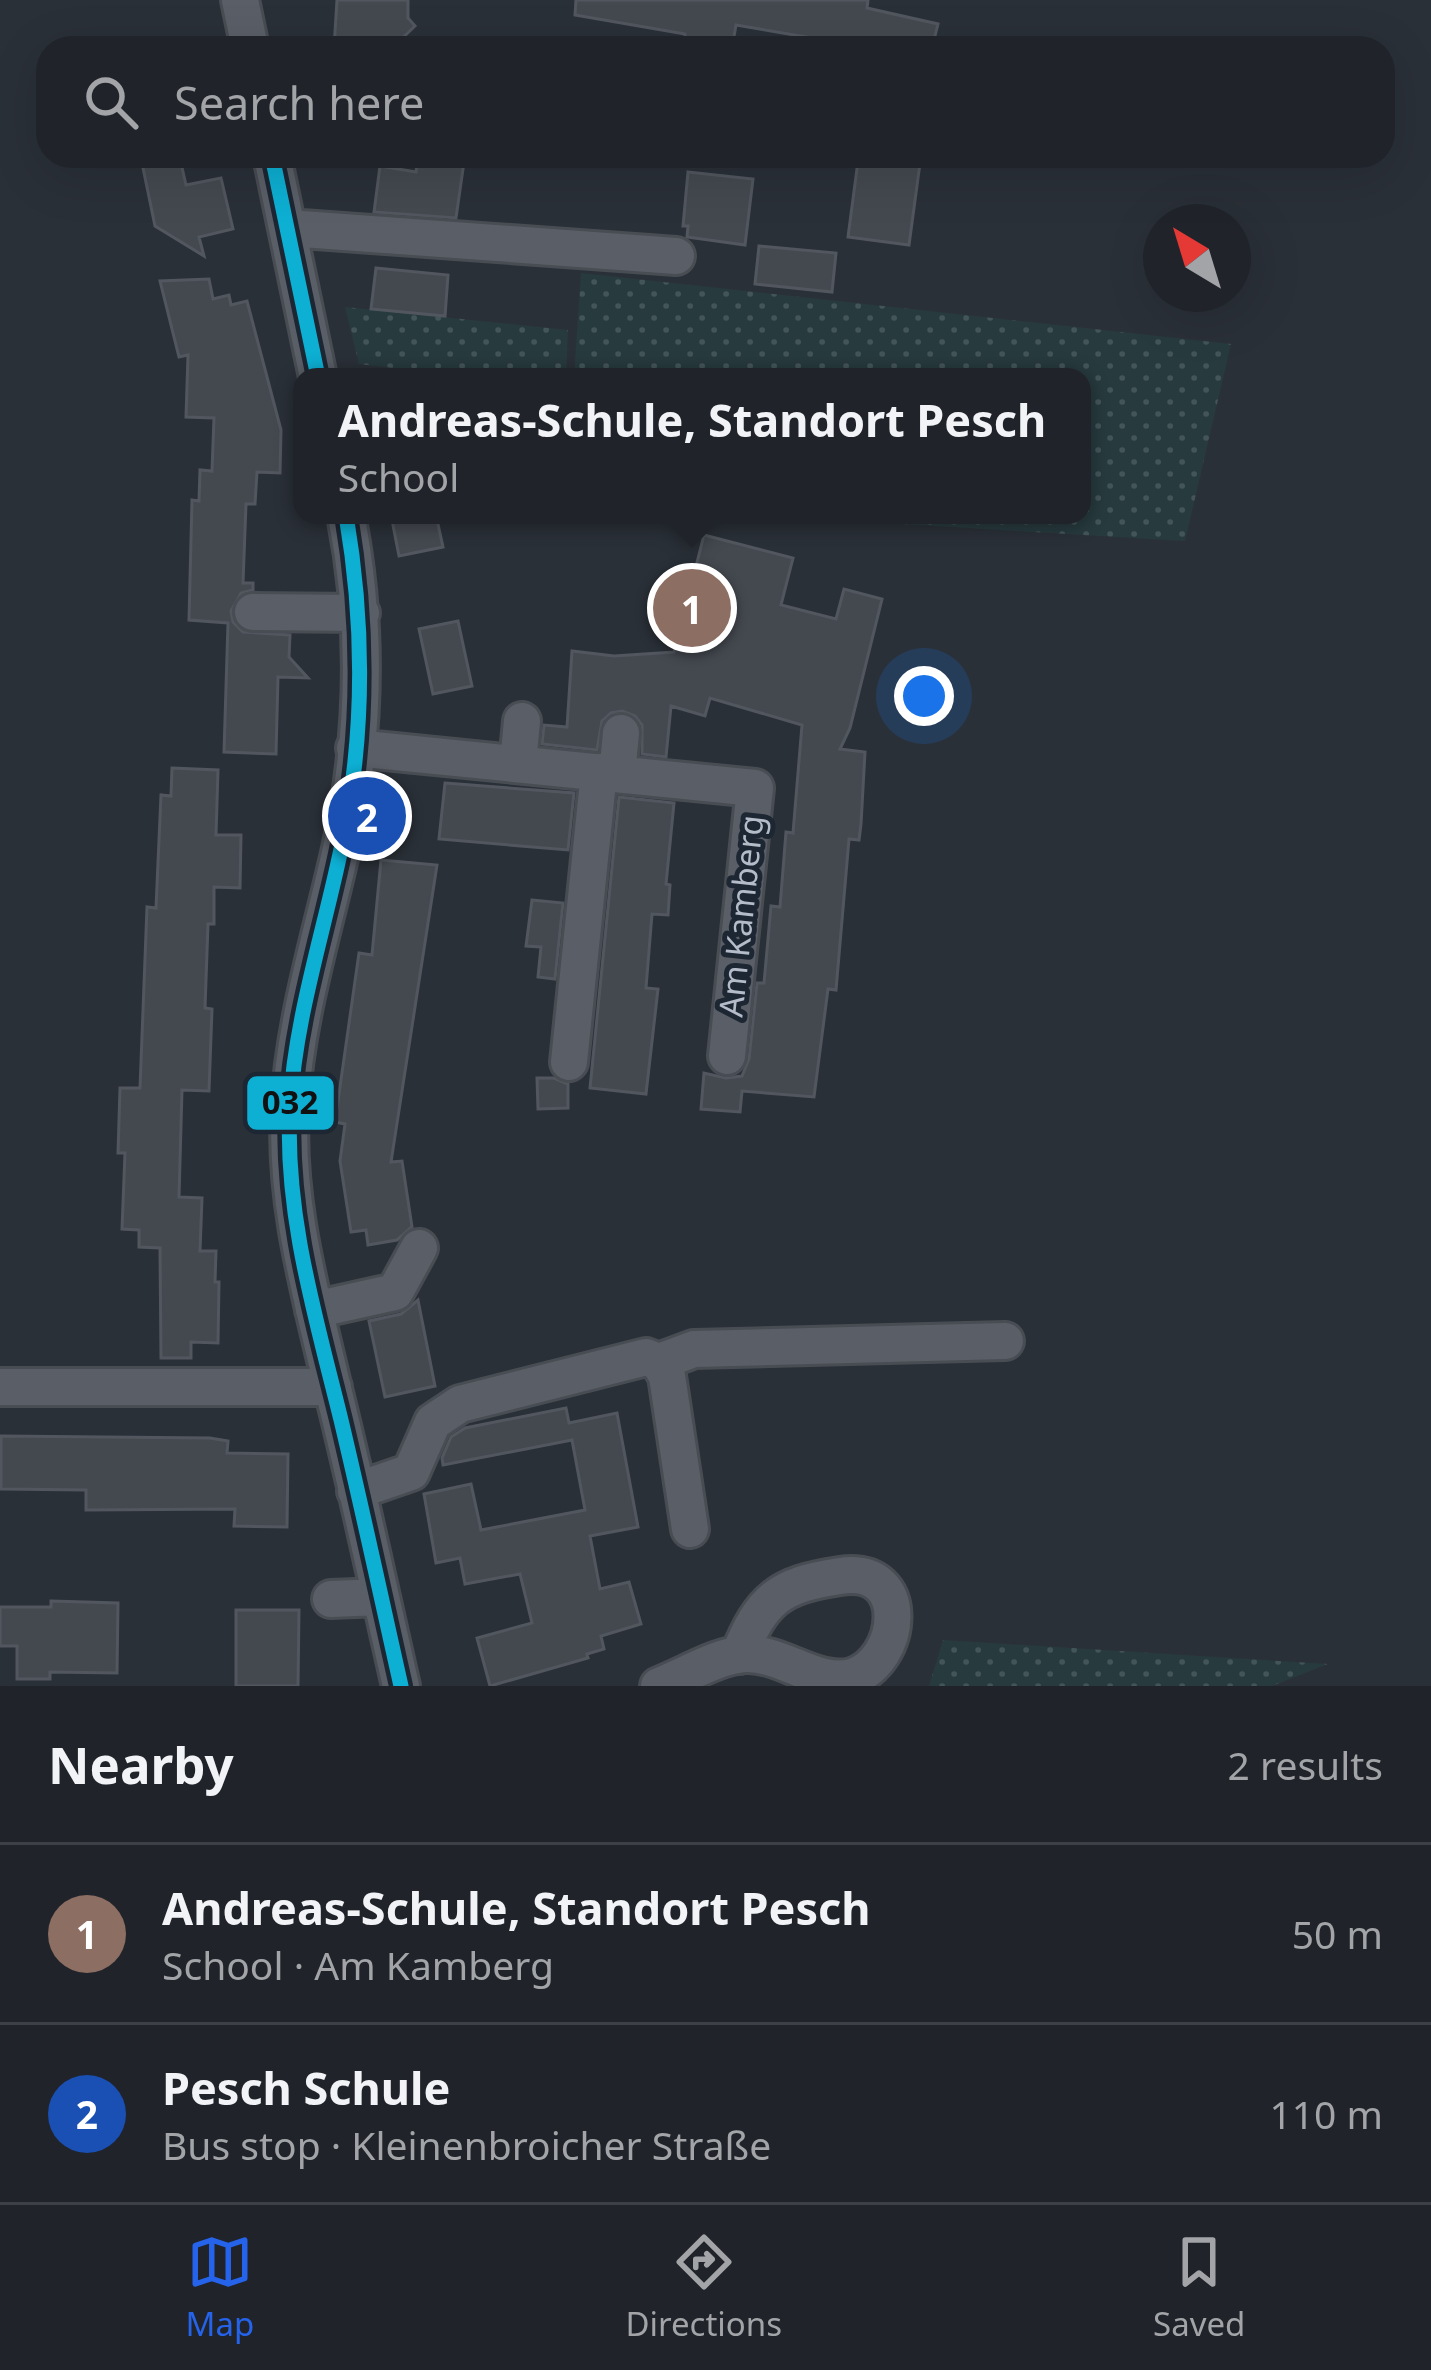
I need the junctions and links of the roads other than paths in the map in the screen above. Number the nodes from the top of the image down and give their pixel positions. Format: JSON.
{"nodes":[{"id":1,"x":240,"y":0,"type":"edge"},
{"id":2,"x":248,"y":36,"type":"edge"},
{"id":3,"x":275,"y":168,"type":"edge"},
{"id":4,"x":288,"y":228,"type":"junction"},
{"id":5,"x":676,"y":256,"type":"dead end"},
{"id":6,"x":316,"y":368,"type":"edge"},
{"id":7,"x":347,"y":524,"type":"edge"},
{"id":8,"x":253,"y":612,"type":"dead end"},
{"id":9,"x":361,"y":613,"type":"junction"},
{"id":10,"x":522,"y":721,"type":"dead end"},
{"id":11,"x":621,"y":733,"type":"dead end"},
{"id":12,"x":355,"y":748,"type":"junction"},
{"id":13,"x":518,"y":764,"type":"junction"},
{"id":14,"x":608,"y":773,"type":"junction"},
{"id":15,"x":727,"y":1056,"type":"dead end"},
{"id":16,"x":569,"y":1063,"type":"dead end"},
{"id":17,"x":419,"y":1248,"type":"dead end"},
{"id":18,"x":314,"y":1310,"type":"junction"},
{"id":19,"x":1005,"y":1341,"type":"dead end"},
{"id":20,"x":659,"y":1362,"type":"junction"},
{"id":21,"x":0,"y":1387,"type":"edge"},
{"id":22,"x":333,"y":1387,"type":"junction"},
{"id":23,"x":356,"y":1491,"type":"junction"},
{"id":24,"x":691,"y":1529,"type":"dead end"},
{"id":25,"x":380,"y":1597,"type":"junction"},
{"id":26,"x":331,"y":1599,"type":"dead end"},
{"id":27,"x":739,"y":1655,"type":"dead end"},
{"id":28,"x":401,"y":1686,"type":"edge"},
{"id":29,"x":659,"y":1686,"type":"edge"}],
"edges":[{"from":1,"to":2,"type":"street"},
{"from":3,"to":4,"type":"street"},
{"from":4,"to":5,"type":"street"},
{"from":4,"to":6,"type":"street"},
{"from":7,"to":9,"type":"street"},
{"from":8,"to":9,"type":"street"},
{"from":9,"to":12,"type":"street"},
{"from":10,"to":13,"type":"street"},
{"from":11,"to":14,"type":"street"},
{"from":12,"to":13,"type":"street","name":"Am Kamberg"},
{"from":12,"to":18,"type":"street"},
{"from":13,"to":14,"type":"street","name":"Am Kamberg"},
{"from":14,"to":15,"type":"street","name":"Am Kamberg"},
{"from":14,"to":16,"type":"street"},
{"from":17,"to":18,"type":"street"},
{"from":18,"to":22,"type":"street"},
{"from":19,"to":20,"type":"street"},
{"from":20,"to":23,"type":"street"},
{"from":20,"to":24,"type":"street"},
{"from":21,"to":22,"type":"street"},
{"from":22,"to":23,"type":"street"},
{"from":23,"to":25,"type":"street"},
{"from":25,"to":26,"type":"street"},
{"from":25,"to":28,"type":"street"},
{"from":27,"to":29,"type":"street"}]}
